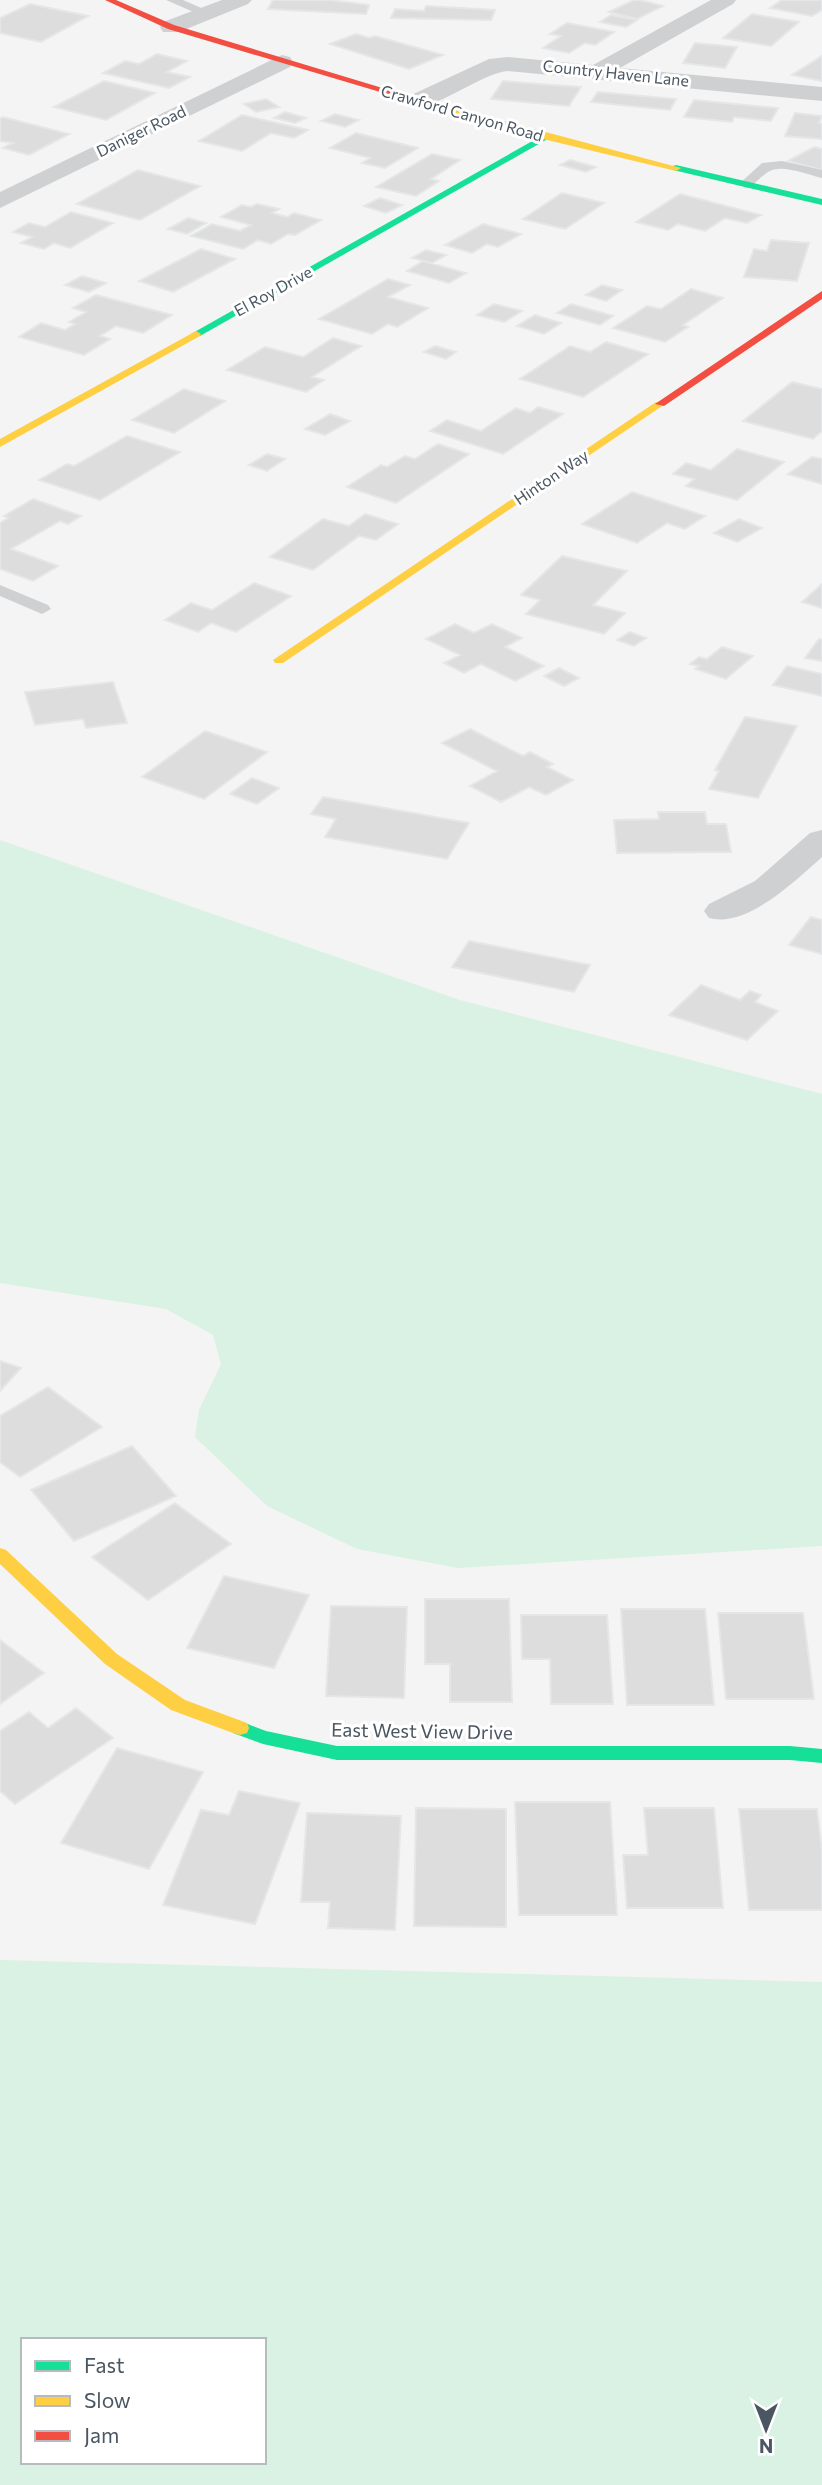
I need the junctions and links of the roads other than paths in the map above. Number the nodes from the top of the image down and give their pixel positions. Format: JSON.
{"nodes":[{"id":1,"x":109,"y":0,"type":"edge"},
{"id":2,"x":172,"y":0,"type":"edge"},
{"id":3,"x":241,"y":0,"type":"edge"},
{"id":4,"x":726,"y":0,"type":"edge"},
{"id":5,"x":209,"y":14,"type":"junction"},
{"id":6,"x":171,"y":27,"type":"junction"},
{"id":7,"x":282,"y":62,"type":"junction"},
{"id":8,"x":599,"y":71,"type":"junction"},
{"id":9,"x":822,"y":94,"type":"edge"},
{"id":10,"x":417,"y":101,"type":"junction"},
{"id":11,"x":546,"y":137,"type":"junction"},
{"id":12,"x":0,"y":171,"type":"edge"},
{"id":13,"x":822,"y":174,"type":"edge"},
{"id":14,"x":39,"y":182,"type":"junction"},
{"id":15,"x":747,"y":184,"type":"junction"},
{"id":16,"x":0,"y":201,"type":"edge"},
{"id":17,"x":821,"y":201,"type":"edge"},
{"id":18,"x":822,"y":294,"type":"edge"},
{"id":19,"x":0,"y":444,"type":"edge"},
{"id":20,"x":0,"y":590,"type":"edge"},
{"id":21,"x":42,"y":609,"type":"dead end"},
{"id":22,"x":279,"y":660,"type":"dead end"},
{"id":23,"x":822,"y":840,"type":"edge"},
{"id":24,"x":721,"y":911,"type":"dead end"},
{"id":25,"x":0,"y":1554,"type":"edge"},
{"id":26,"x":822,"y":1756,"type":"edge"}],
"edges":[{"from":1,"to":6,"type":"street","name":"Crawford Canyon Road"},
{"from":2,"to":5,"type":"lane"},
{"from":3,"to":5,"type":"street"},
{"from":4,"to":8,"type":"street"},
{"from":5,"to":6,"type":"street"},
{"from":6,"to":7,"type":"street","name":"Crawford Canyon Road"},
{"from":7,"to":10,"type":"street","name":"Crawford Canyon Road"},
{"from":7,"to":14,"type":"street","name":"Daniger Road"},
{"from":8,"to":9,"type":"street","name":"Country Haven Lane"},
{"from":8,"to":10,"type":"street","name":"Country Haven Lane"},
{"from":10,"to":11,"type":"street","name":"Crawford Canyon Road"},
{"from":11,"to":15,"type":"street","name":"Crawford Canyon Road"},
{"from":11,"to":19,"type":"street","name":"El Roy Drive"},
{"from":12,"to":14,"type":"street"},
{"from":13,"to":15,"type":"lane"},
{"from":14,"to":16,"type":"street","name":"Daniger Road"},
{"from":15,"to":17,"type":"street","name":"Crawford Canyon Road"},
{"from":18,"to":22,"type":"street","name":"Hinton Way"},
{"from":20,"to":21,"type":"lane"},
{"from":23,"to":24,"type":"street"},
{"from":25,"to":26,"type":"street","name":"East West View Drive"}]}
